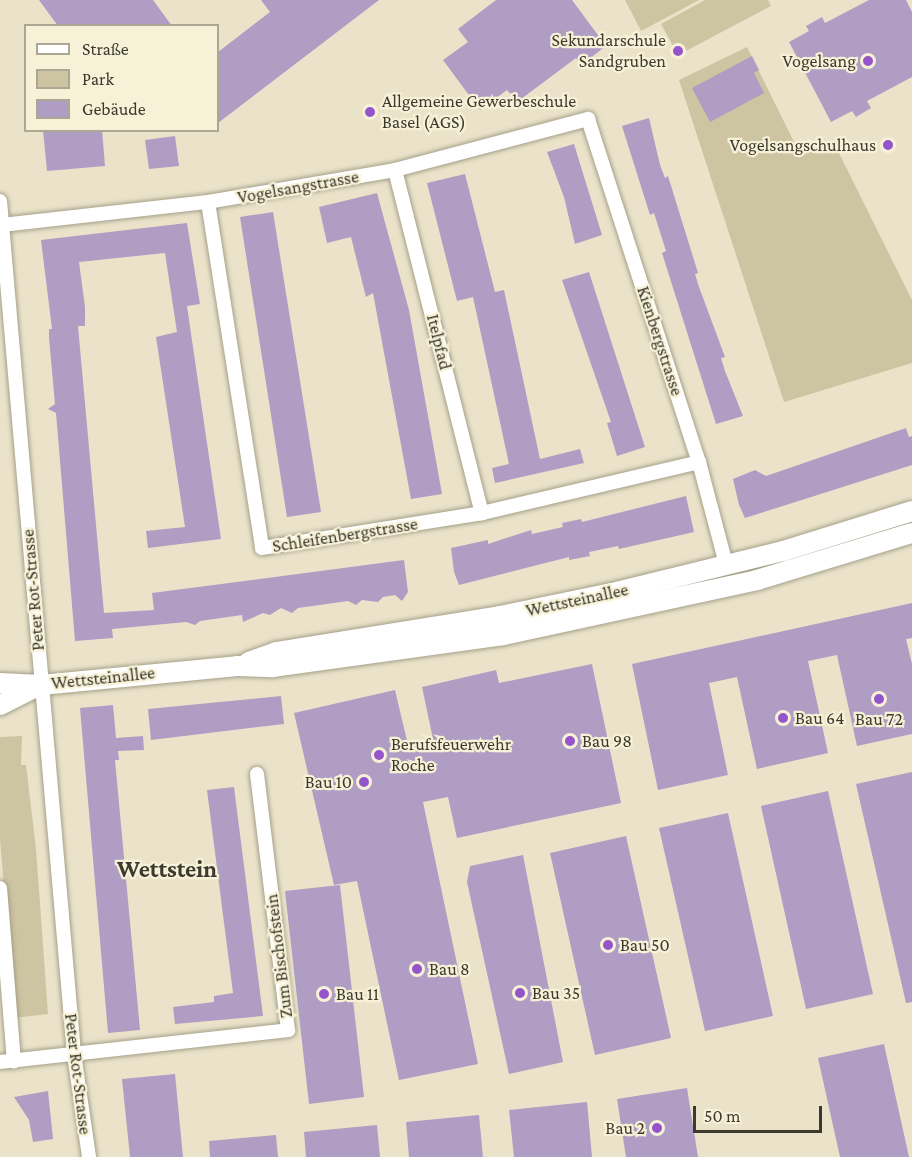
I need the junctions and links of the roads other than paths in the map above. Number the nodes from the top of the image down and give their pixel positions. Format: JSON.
{"nodes":[{"id":1,"x":588,"y":119,"type":"joint"},
{"id":2,"x":395,"y":170,"type":"junction"},
{"id":3,"x":0,"y":201,"type":"edge"},
{"id":4,"x":207,"y":202,"type":"junction"},
{"id":5,"x":2,"y":225,"type":"junction"},
{"id":6,"x":699,"y":462,"type":"junction"},
{"id":7,"x":912,"y":511,"type":"edge"},
{"id":8,"x":482,"y":513,"type":"junction"},
{"id":9,"x":912,"y":533,"type":"edge"},
{"id":10,"x":726,"y":564,"type":"junction"},
{"id":11,"x":237,"y":666,"type":"junction"},
{"id":12,"x":0,"y":683,"type":"edge"},
{"id":13,"x":41,"y":685,"type":"junction"},
{"id":14,"x":2,"y":707,"type":"edge"},
{"id":15,"x":257,"y":774,"type":"dead end"},
{"id":16,"x":0,"y":888,"type":"edge"},
{"id":17,"x":74,"y":1054,"type":"junction"},
{"id":18,"x":7,"y":1062,"type":"edge"},
{"id":19,"x":89,"y":1157,"type":"edge"}],
"edges":[{"from":1,"to":2,"type":"street","name":"Vogelsangstrasse"},
{"from":1,"to":6,"type":"street","name":"Kienbergstrasse"},
{"from":2,"to":4,"type":"street","name":"Vogelsangstrasse"},
{"from":2,"to":8,"type":"street","name":"Itelpfad"},
{"from":3,"to":5,"type":"street","name":"Peter Rot-Strasse"},
{"from":4,"to":5,"type":"street","name":"Vogelsangstrasse"},
{"from":4,"to":8,"type":"street","name":"Schleifenbergstrasse"},
{"from":5,"to":13,"type":"street","name":"Peter Rot-Strasse"},
{"from":6,"to":8,"type":"street","name":"Schleifenbergstrasse"},
{"from":6,"to":10,"type":"street","name":"Kienbergstrasse"},
{"from":7,"to":10,"type":"main road","name":"Wettsteinallee"},
{"from":9,"to":11,"type":"main road","name":"Wettsteinallee"},
{"from":10,"to":11,"type":"main road","name":"Wettsteinallee"},
{"from":11,"to":13,"type":"main road","name":"Wettsteinallee"},
{"from":12,"to":13,"type":"main road","name":"Wettsteinallee"},
{"from":13,"to":14,"type":"main road","name":"Wettsteinallee"},
{"from":13,"to":17,"type":"street","name":"Peter Rot-Strasse"},
{"from":15,"to":17,"type":"street","name":"Zum Bischofstein"},
{"from":16,"to":18,"type":"street"},
{"from":17,"to":18,"type":"street"},
{"from":17,"to":19,"type":"street","name":"Peter Rot-Strasse"}]}
